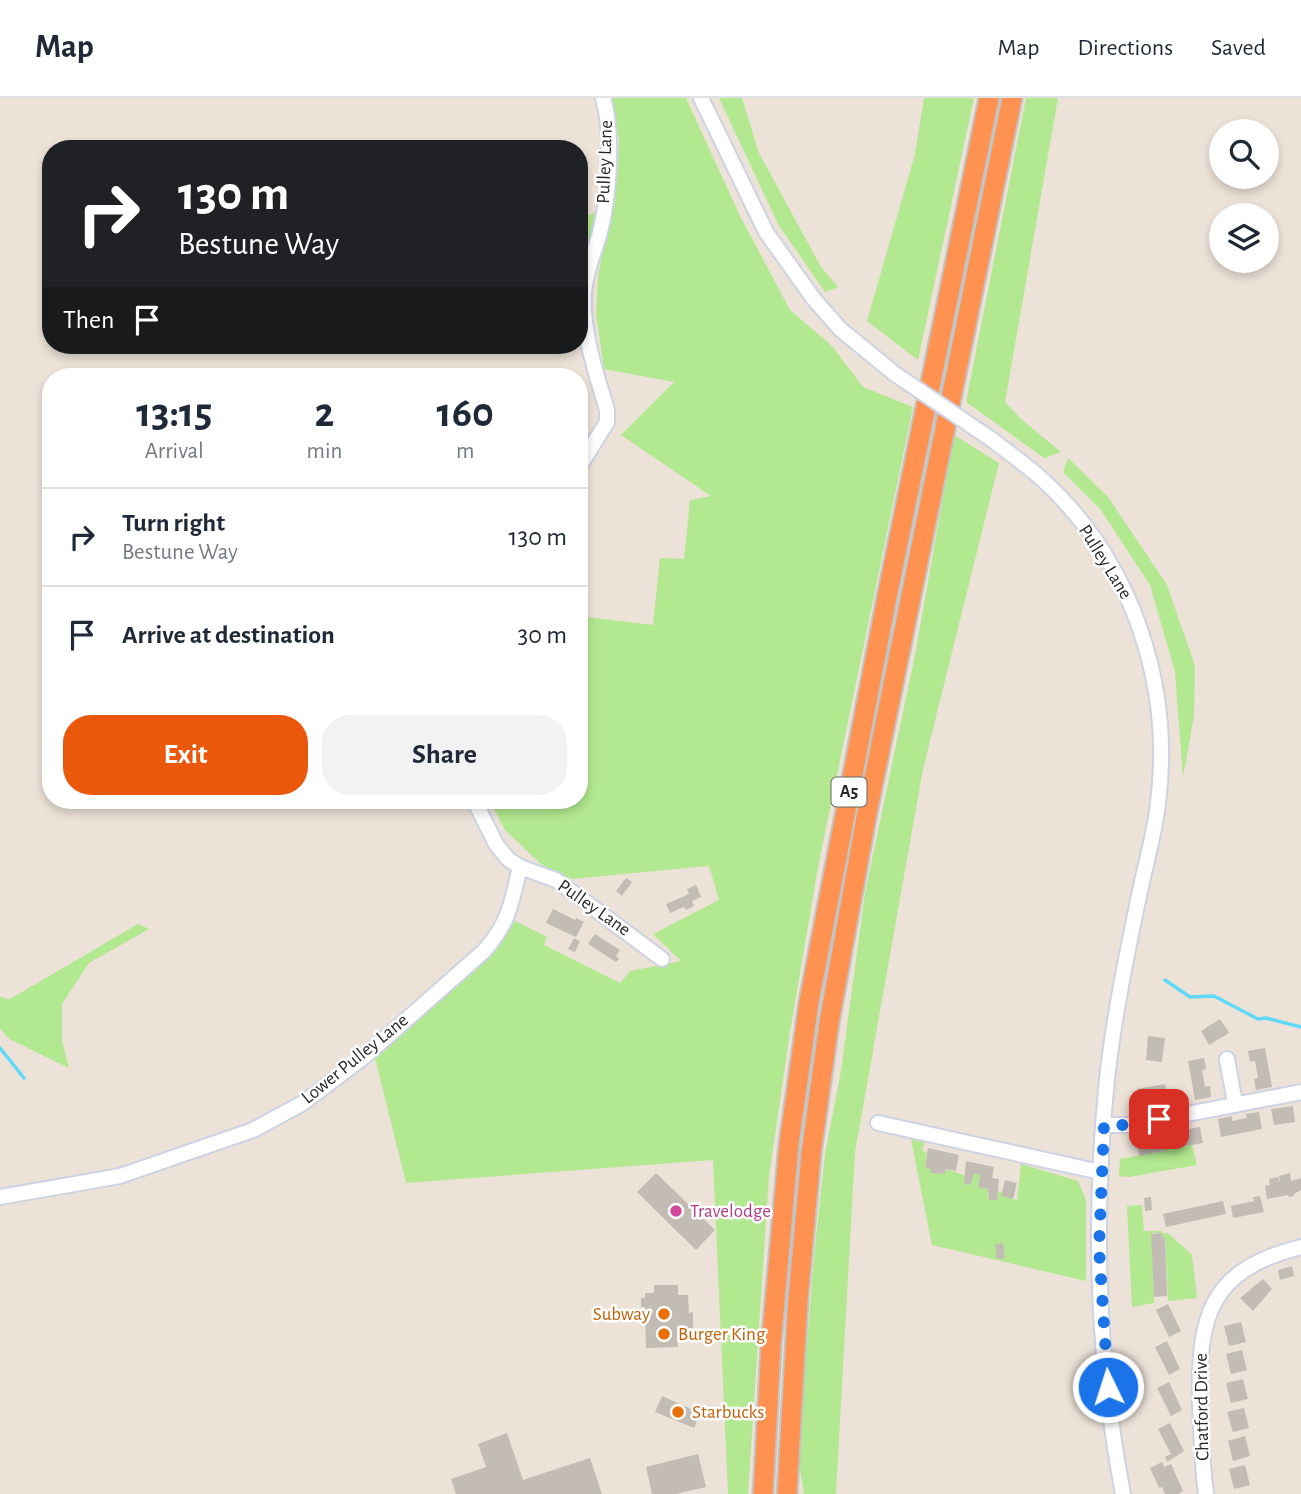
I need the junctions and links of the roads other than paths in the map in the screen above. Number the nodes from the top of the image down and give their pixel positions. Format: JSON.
{"nodes":[{"id":1,"x":603,"y":98,"type":"edge"},
{"id":2,"x":701,"y":98,"type":"edge"},
{"id":3,"x":989,"y":98,"type":"edge"},
{"id":4,"x":1012,"y":98,"type":"edge"},
{"id":5,"x":588,"y":277,"type":"edge"},
{"id":6,"x":588,"y":337,"type":"edge"},
{"id":7,"x":588,"y":453,"type":"edge"},
{"id":8,"x":478,"y":809,"type":"edge"},
{"id":9,"x":520,"y":867,"type":"junction"},
{"id":10,"x":662,"y":959,"type":"dead end"},
{"id":11,"x":1227,"y":1059,"type":"dead end"},
{"id":12,"x":1301,"y":1092,"type":"edge"},
{"id":13,"x":1235,"y":1103,"type":"junction"},
{"id":14,"x":878,"y":1123,"type":"dead end"},
{"id":15,"x":1104,"y":1125,"type":"junction"},
{"id":16,"x":1100,"y":1172,"type":"junction"},
{"id":17,"x":0,"y":1197,"type":"edge"},
{"id":18,"x":1301,"y":1247,"type":"edge"},
{"id":19,"x":763,"y":1494,"type":"edge"},
{"id":20,"x":788,"y":1494,"type":"edge"},
{"id":21,"x":1123,"y":1494,"type":"edge"},
{"id":22,"x":1206,"y":1494,"type":"edge"}],
"edges":[{"from":1,"to":5,"type":"street","name":"Pulley Lane"},
{"from":2,"to":15,"type":"street","name":"Pulley Lane","bridge":true},
{"from":3,"to":19,"type":"highway","number":"A5"},
{"from":4,"to":20,"type":"highway","number":"A5"},
{"from":6,"to":7,"type":"street","name":"Pulley Lane"},
{"from":8,"to":9,"type":"street","name":"Pulley Lane"},
{"from":9,"to":10,"type":"street","name":"Pulley Lane"},
{"from":9,"to":17,"type":"street","name":"Lower Pulley Lane"},
{"from":11,"to":13,"type":"street"},
{"from":12,"to":13,"type":"street"},
{"from":13,"to":15,"type":"street"},
{"from":14,"to":16,"type":"street"},
{"from":15,"to":16,"type":"street","name":"Pulley Lane"},
{"from":16,"to":21,"type":"street","name":"Pulley Lane"},
{"from":18,"to":22,"type":"street","name":"Chatford Drive"}]}
